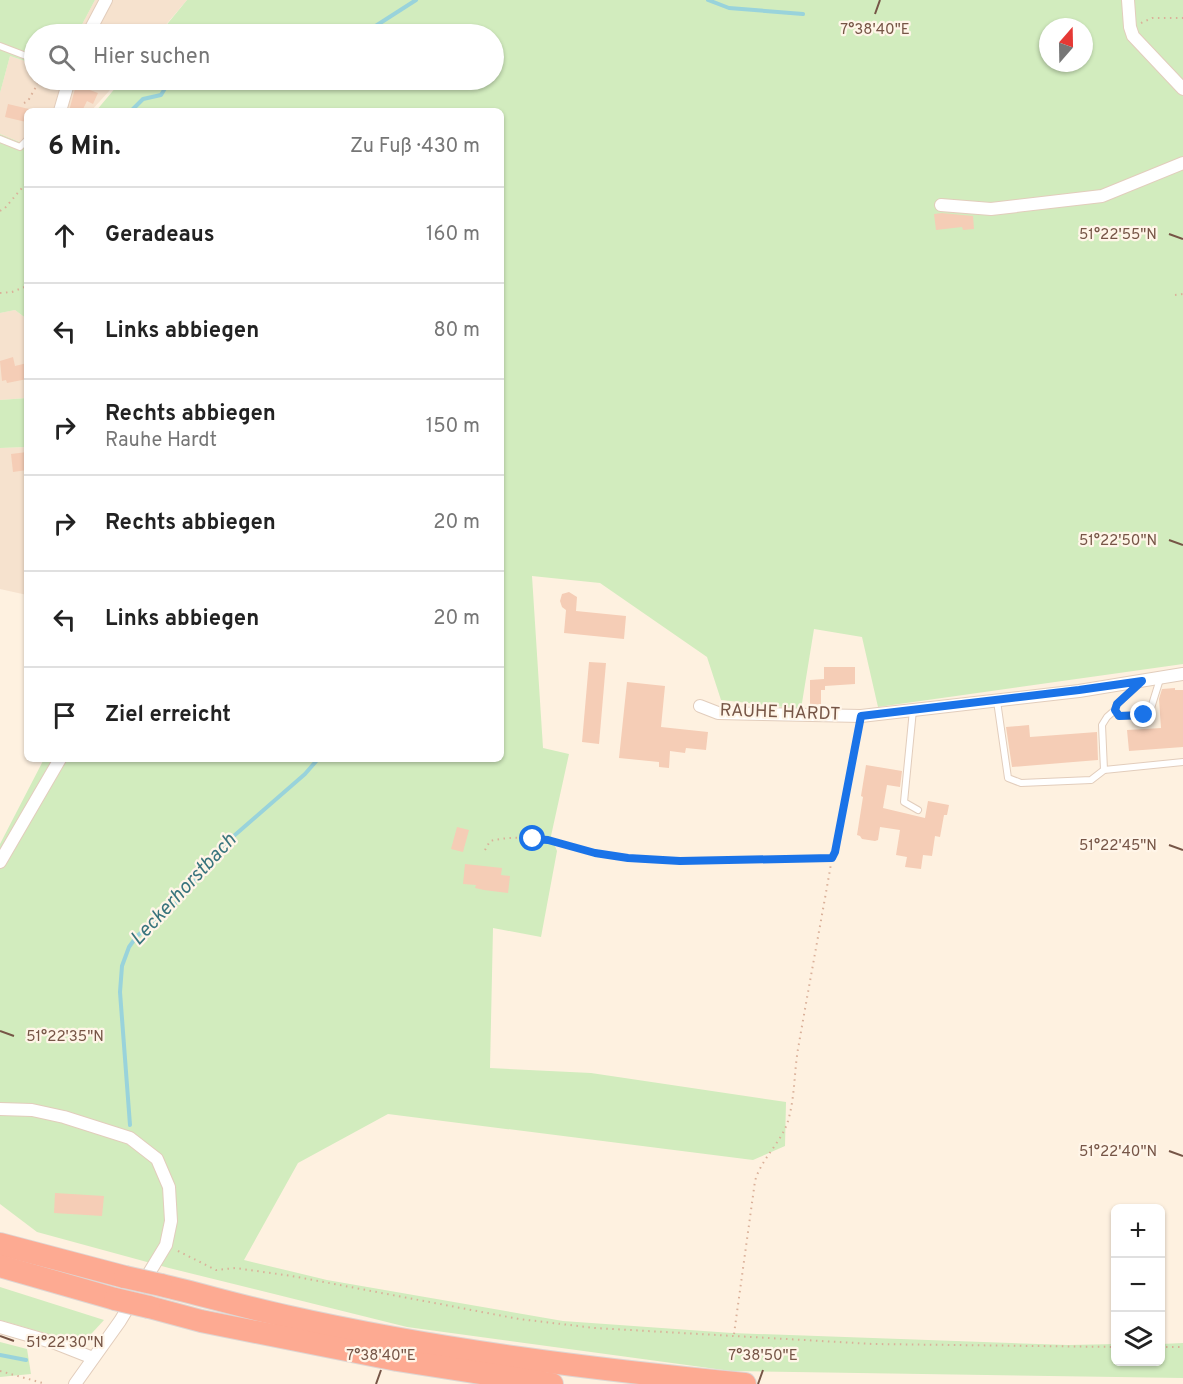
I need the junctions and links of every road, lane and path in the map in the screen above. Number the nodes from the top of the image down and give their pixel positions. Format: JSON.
{"nodes":[{"id":1,"x":106,"y":0,"type":"edge"},
{"id":2,"x":1128,"y":0,"type":"edge"},
{"id":3,"x":1183,"y":18,"type":"edge"},
{"id":4,"x":93,"y":24,"type":"edge"},
{"id":5,"x":1130,"y":27,"type":"junction"},
{"id":6,"x":0,"y":46,"type":"edge"},
{"id":7,"x":24,"y":54,"type":"edge"},
{"id":8,"x":1183,"y":89,"type":"edge"},
{"id":9,"x":34,"y":90,"type":"edge"},
{"id":10,"x":66,"y":90,"type":"edge"},
{"id":11,"x":24,"y":103,"type":"dead end"},
{"id":12,"x":61,"y":108,"type":"edge"},
{"id":13,"x":0,"y":139,"type":"edge"},
{"id":14,"x":24,"y":143,"type":"edge"},
{"id":15,"x":1183,"y":163,"type":"edge"},
{"id":16,"x":24,"y":186,"type":"edge"},
{"id":17,"x":941,"y":205,"type":"dead end"},
{"id":18,"x":0,"y":211,"type":"edge"},
{"id":19,"x":24,"y":287,"type":"edge"},
{"id":20,"x":0,"y":293,"type":"edge"},
{"id":21,"x":1183,"y":294,"type":"edge"},
{"id":22,"x":1175,"y":295,"type":"dead end"},
{"id":23,"x":1183,"y":675,"type":"edge"},
{"id":24,"x":1160,"y":678,"type":"junction"},
{"id":25,"x":1142,"y":681,"type":"junction"},
{"id":26,"x":996,"y":700,"type":"junction"},
{"id":27,"x":700,"y":706,"type":"dead end"},
{"id":28,"x":913,"y":710,"type":"junction"},
{"id":29,"x":1115,"y":710,"type":"junction"},
{"id":30,"x":861,"y":716,"type":"junction"},
{"id":31,"x":58,"y":762,"type":"edge"},
{"id":32,"x":1183,"y":762,"type":"edge"},
{"id":33,"x":1104,"y":770,"type":"junction"},
{"id":34,"x":918,"y":810,"type":"dead end"},
{"id":35,"x":485,"y":850,"type":"dead end"},
{"id":36,"x":832,"y":858,"type":"junction"},
{"id":37,"x":0,"y":862,"type":"edge"},
{"id":38,"x":0,"y":1109,"type":"edge"},
{"id":39,"x":8,"y":1239,"type":"edge"},
{"id":40,"x":166,"y":1245,"type":"junction"},
{"id":41,"x":0,"y":1266,"type":"edge"},
{"id":42,"x":201,"y":1321,"type":"junction"},
{"id":43,"x":0,"y":1327,"type":"edge"},
{"id":44,"x":734,"y":1335,"type":"junction"},
{"id":45,"x":258,"y":1346,"type":"dead end"},
{"id":46,"x":1111,"y":1347,"type":"edge"},
{"id":47,"x":1165,"y":1347,"type":"edge"},
{"id":48,"x":1183,"y":1347,"type":"edge"},
{"id":49,"x":93,"y":1358,"type":"junction"},
{"id":50,"x":0,"y":1371,"type":"edge"},
{"id":51,"x":46,"y":1384,"type":"edge"},
{"id":52,"x":75,"y":1384,"type":"edge"},
{"id":53,"x":552,"y":1384,"type":"edge"},
{"id":54,"x":745,"y":1384,"type":"edge"}],
"edges":[{"from":1,"to":4,"type":"street"},
{"from":2,"to":5,"type":"street"},
{"from":3,"to":5,"type":"path"},
{"from":5,"to":8,"type":"street"},
{"from":6,"to":7,"type":"lane"},
{"from":9,"to":11,"type":"path"},
{"from":10,"to":12,"type":"street"},
{"from":13,"to":14,"type":"lane"},
{"from":15,"to":17,"type":"street"},
{"from":16,"to":18,"type":"path"},
{"from":19,"to":20,"type":"path"},
{"from":21,"to":22,"type":"path"},
{"from":23,"to":24,"type":"street","name":"RAUHE HARDT"},
{"from":24,"to":25,"type":"street","name":"RAUHE HARDT"},
{"from":24,"to":29,"type":"lane"},
{"from":25,"to":26,"type":"street","name":"RAUHE HARDT"},
{"from":25,"to":29,"type":"lane"},
{"from":26,"to":28,"type":"street","name":"RAUHE HARDT"},
{"from":26,"to":33,"type":"lane"},
{"from":27,"to":30,"type":"street","name":"RAUHE HARDT"},
{"from":28,"to":30,"type":"street","name":"RAUHE HARDT"},
{"from":28,"to":34,"type":"lane"},
{"from":29,"to":33,"type":"lane"},
{"from":30,"to":36,"type":"path"},
{"from":31,"to":37,"type":"street"},
{"from":32,"to":33,"type":"lane"},
{"from":35,"to":36,"type":"path"},
{"from":36,"to":44,"type":"path"},
{"from":38,"to":40,"type":"street"},
{"from":39,"to":54,"type":"highway","bridge":true},
{"from":40,"to":44,"type":"path"},
{"from":40,"to":49,"type":"street"},
{"from":41,"to":42,"type":"highway","bridge":true},
{"from":42,"to":45,"type":"highway"},
{"from":42,"to":53,"type":"highway"},
{"from":43,"to":49,"type":"street"},
{"from":44,"to":46,"type":"path"},
{"from":47,"to":48,"type":"path"},
{"from":49,"to":52,"type":"street"},
{"from":50,"to":51,"type":"path"}]}
